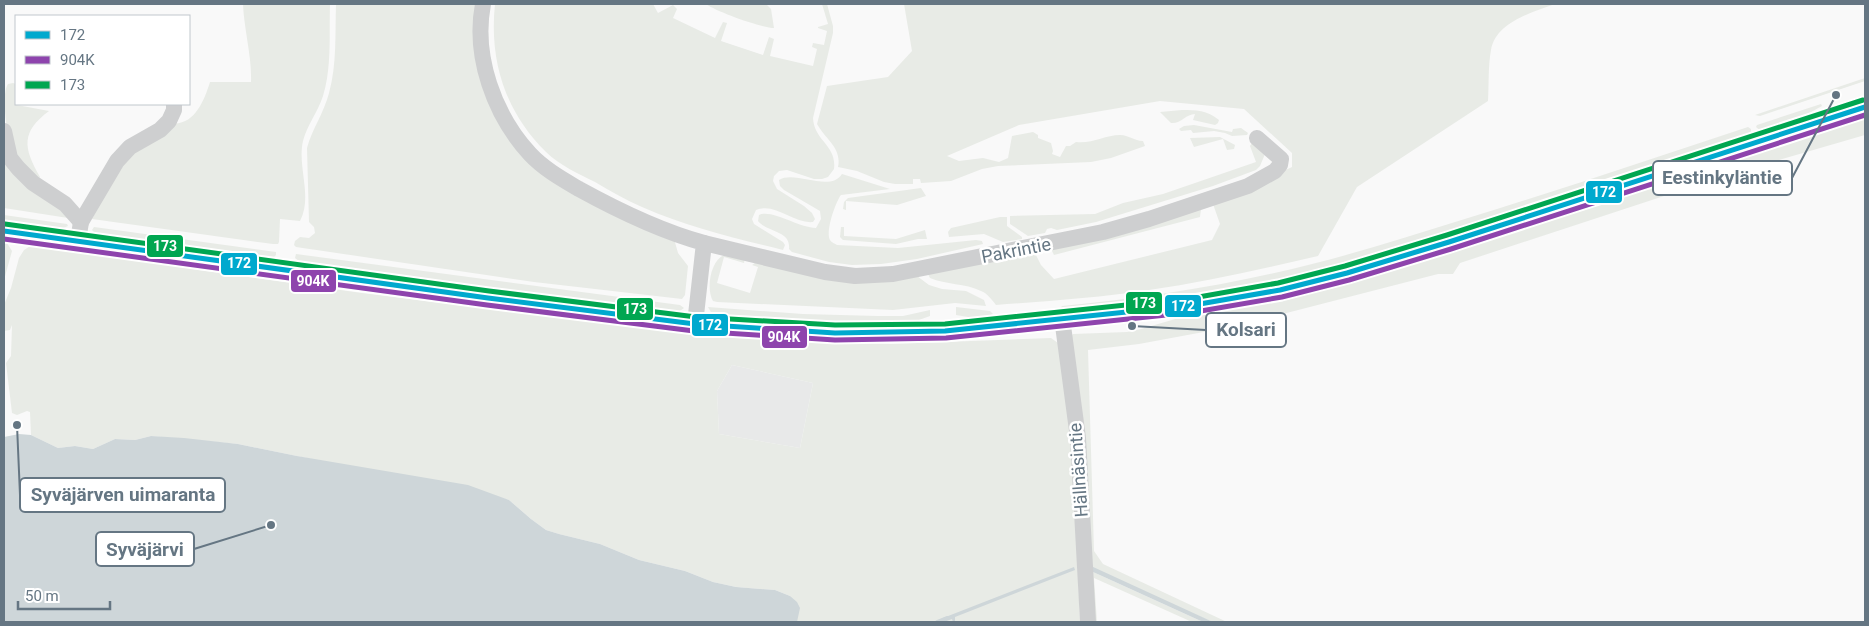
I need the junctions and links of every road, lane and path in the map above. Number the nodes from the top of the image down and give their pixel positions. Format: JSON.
{"nodes":[{"id":1,"x":484,"y":4,"type":"edge"},
{"id":2,"x":174,"y":105,"type":"edge"},
{"id":3,"x":1865,"y":107,"type":"edge"},
{"id":4,"x":4,"y":131,"type":"edge"},
{"id":5,"x":1256,"y":138,"type":"dead end"},
{"id":6,"x":4,"y":231,"type":"edge"},
{"id":7,"x":79,"y":232,"type":"junction"},
{"id":8,"x":704,"y":243,"type":"junction"},
{"id":9,"x":1062,"y":318,"type":"junction"},
{"id":10,"x":695,"y":324,"type":"junction"},
{"id":11,"x":1088,"y":622,"type":"edge"}],
"edges":[{"from":1,"to":8,"type":"street"},
{"from":2,"to":7,"type":"street"},
{"from":3,"to":9,"type":"main road"},
{"from":4,"to":7,"type":"street"},
{"from":5,"to":8,"type":"street","name":"Pakrintie"},
{"from":6,"to":7,"type":"main road"},
{"from":7,"to":10,"type":"main road"},
{"from":8,"to":10,"type":"street"},
{"from":9,"to":10,"type":"main road"},
{"from":9,"to":11,"type":"street","name":"Hällnäsintie"}]}
